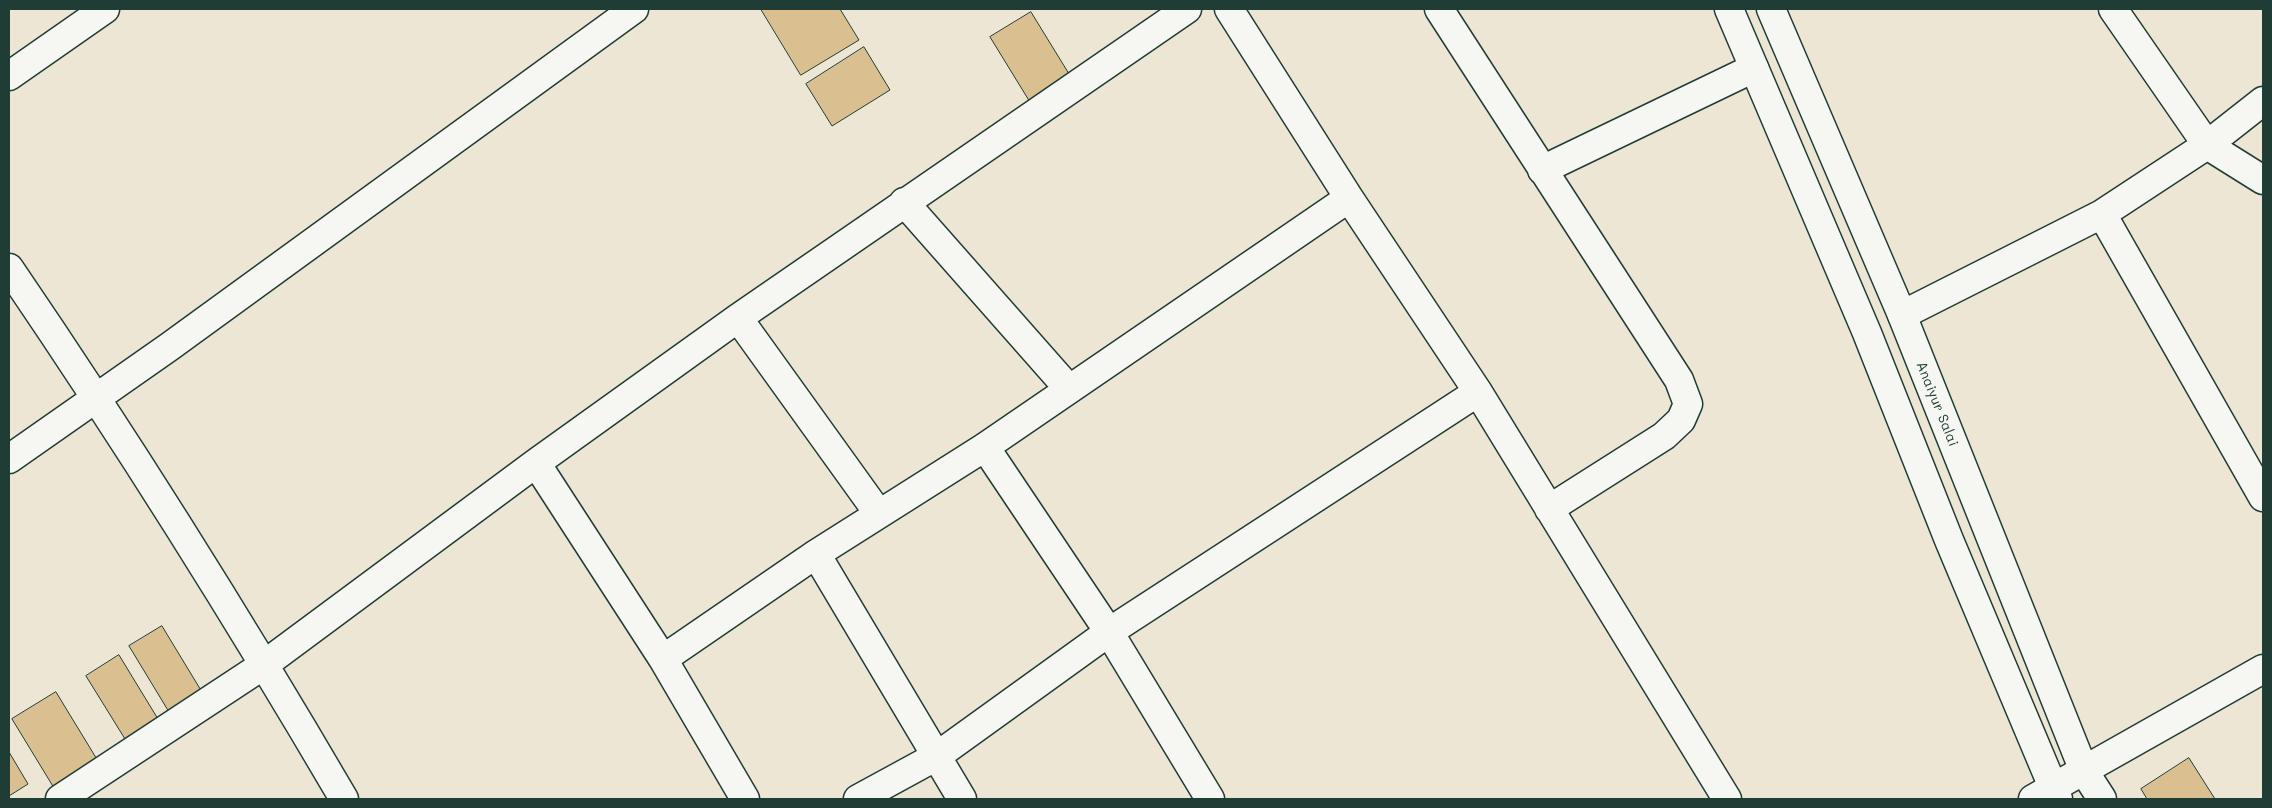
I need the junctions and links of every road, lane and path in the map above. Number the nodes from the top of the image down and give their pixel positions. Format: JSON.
{"nodes":[{"id":1,"x":105,"y":9,"type":"edge"},
{"id":2,"x":634,"y":9,"type":"edge"},
{"id":3,"x":1187,"y":9,"type":"edge"},
{"id":4,"x":1229,"y":9,"type":"edge"},
{"id":5,"x":1439,"y":9,"type":"edge"},
{"id":6,"x":1729,"y":9,"type":"edge"},
{"id":7,"x":1771,"y":9,"type":"edge"},
{"id":8,"x":2113,"y":9,"type":"edge"},
{"id":9,"x":1754,"y":68,"type":"junction"},
{"id":10,"x":11,"y":70,"type":"edge"},
{"id":11,"x":2263,"y":101,"type":"edge"},
{"id":12,"x":2207,"y":145,"type":"junction"},
{"id":13,"x":1542,"y":170,"type":"junction"},
{"id":14,"x":2263,"y":180,"type":"edge"},
{"id":15,"x":1349,"y":198,"type":"junction"},
{"id":16,"x":904,"y":202,"type":"junction"},
{"id":17,"x":2102,"y":214,"type":"junction"},
{"id":18,"x":9,"y":268,"type":"edge"},
{"id":19,"x":1902,"y":315,"type":"junction"},
{"id":20,"x":738,"y":318,"type":"junction"},
{"id":21,"x":1069,"y":389,"type":"junction"},
{"id":22,"x":1478,"y":392,"type":"junction"},
{"id":23,"x":97,"y":397,"type":"junction"},
{"id":24,"x":985,"y":447,"type":"junction"},
{"id":25,"x":9,"y":459,"type":"edge"},
{"id":26,"x":536,"y":463,"type":"junction"},
{"id":27,"x":2263,"y":497,"type":"edge"},
{"id":28,"x":1549,"y":509,"type":"junction"},
{"id":29,"x":879,"y":514,"type":"junction"},
{"id":30,"x":816,"y":554,"type":"junction"},
{"id":31,"x":1110,"y":632,"type":"junction"},
{"id":32,"x":663,"y":659,"type":"junction"},
{"id":33,"x":265,"y":664,"type":"junction"},
{"id":34,"x":2263,"y":669,"type":"edge"},
{"id":35,"x":937,"y":756,"type":"junction"},
{"id":36,"x":2084,"y":771,"type":"junction"},
{"id":37,"x":2048,"y":796,"type":"edge"},
{"id":38,"x":60,"y":799,"type":"edge"},
{"id":39,"x":344,"y":799,"type":"edge"},
{"id":40,"x":745,"y":799,"type":"edge"},
{"id":41,"x":858,"y":799,"type":"edge"},
{"id":42,"x":962,"y":799,"type":"edge"},
{"id":43,"x":1210,"y":799,"type":"edge"},
{"id":44,"x":1727,"y":799,"type":"edge"},
{"id":45,"x":2102,"y":799,"type":"edge"}],
"edges":[{"from":1,"to":10,"type":"street"},
{"from":2,"to":23,"type":"street"},
{"from":3,"to":16,"type":"street"},
{"from":4,"to":15,"type":"street"},
{"from":5,"to":13,"type":"street"},
{"from":6,"to":9,"type":"street"},
{"from":7,"to":19,"type":"street","name":"Anaiyur Salai"},
{"from":8,"to":12,"type":"street"},
{"from":9,"to":13,"type":"street"},
{"from":9,"to":37,"type":"street"},
{"from":11,"to":12,"type":"street"},
{"from":12,"to":14,"type":"street"},
{"from":12,"to":17,"type":"street"},
{"from":13,"to":28,"type":"street"},
{"from":15,"to":21,"type":"street"},
{"from":15,"to":22,"type":"street"},
{"from":16,"to":20,"type":"street"},
{"from":16,"to":21,"type":"street"},
{"from":17,"to":19,"type":"street"},
{"from":17,"to":27,"type":"street"},
{"from":18,"to":23,"type":"street"},
{"from":19,"to":36,"type":"street","name":"Anaiyur Salai"},
{"from":20,"to":26,"type":"street"},
{"from":20,"to":29,"type":"street"},
{"from":21,"to":24,"type":"street"},
{"from":22,"to":28,"type":"street"},
{"from":22,"to":31,"type":"street"},
{"from":23,"to":25,"type":"street"},
{"from":23,"to":33,"type":"street"},
{"from":24,"to":29,"type":"street"},
{"from":24,"to":31,"type":"street"},
{"from":26,"to":32,"type":"street"},
{"from":26,"to":33,"type":"street"},
{"from":28,"to":44,"type":"street"},
{"from":29,"to":30,"type":"street"},
{"from":30,"to":32,"type":"street"},
{"from":30,"to":35,"type":"street"},
{"from":31,"to":35,"type":"street"},
{"from":31,"to":43,"type":"street"},
{"from":32,"to":40,"type":"street"},
{"from":33,"to":38,"type":"street"},
{"from":33,"to":39,"type":"street"},
{"from":34,"to":36,"type":"street"},
{"from":35,"to":41,"type":"street"},
{"from":35,"to":42,"type":"street"},
{"from":36,"to":37,"type":"street"},
{"from":36,"to":45,"type":"street","name":"Anaiyur Salai"}]}
